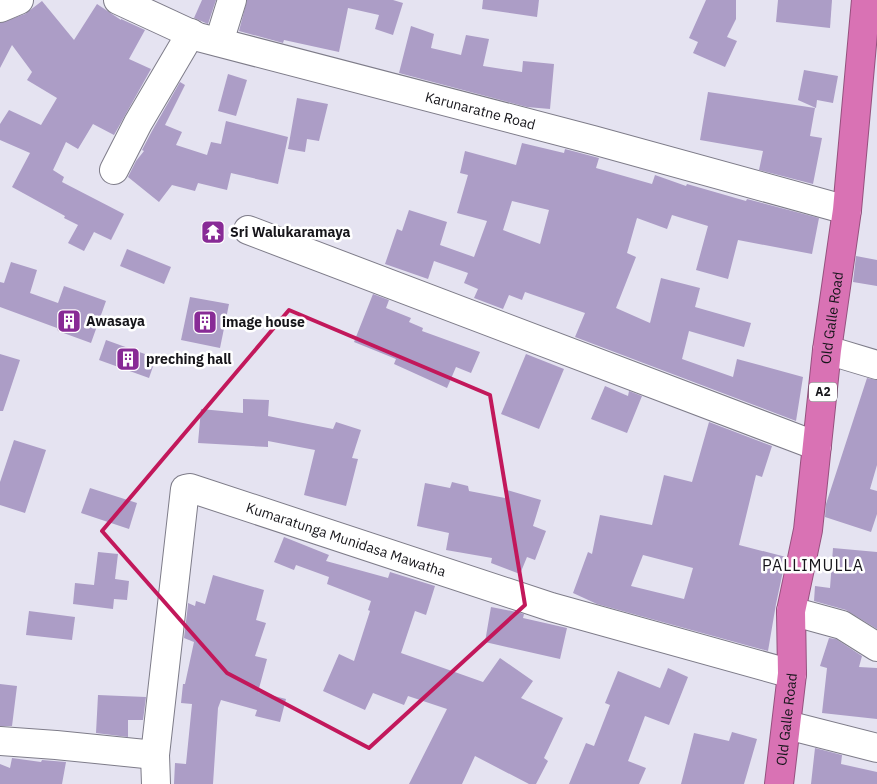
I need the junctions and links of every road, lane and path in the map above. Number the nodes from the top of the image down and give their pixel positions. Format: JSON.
{"nodes":[{"id":1,"x":19,"y":0,"type":"edge"},
{"id":2,"x":118,"y":0,"type":"edge"},
{"id":3,"x":232,"y":0,"type":"edge"},
{"id":4,"x":866,"y":0,"type":"edge"},
{"id":5,"x":0,"y":8,"type":"edge"},
{"id":6,"x":191,"y":33,"type":"junction"},
{"id":7,"x":219,"y":42,"type":"junction"},
{"id":8,"x":114,"y":170,"type":"dead end"},
{"id":9,"x":847,"y":210,"type":"junction"},
{"id":10,"x":248,"y":230,"type":"dead end"},
{"id":11,"x":827,"y":350,"type":"junction"},
{"id":12,"x":877,"y":365,"type":"edge"},
{"id":13,"x":817,"y":446,"type":"junction"},
{"id":14,"x":791,"y":612,"type":"junction"},
{"id":15,"x":877,"y":647,"type":"edge"},
{"id":16,"x":792,"y":674,"type":"junction"},
{"id":17,"x":787,"y":725,"type":"junction"},
{"id":18,"x":0,"y":741,"type":"edge"},
{"id":19,"x":877,"y":748,"type":"edge"},
{"id":20,"x":155,"y":755,"type":"junction"},
{"id":21,"x":156,"y":784,"type":"edge"},
{"id":22,"x":779,"y":784,"type":"edge"}],
"edges":[{"from":1,"to":5,"type":"street"},
{"from":2,"to":6,"type":"street","name":"Karunaratne Road"},
{"from":3,"to":7,"type":"street"},
{"from":4,"to":9,"type":"highway","name":"Old Galle Road","number":"A2"},
{"from":6,"to":7,"type":"street","name":"Karunaratne Road"},
{"from":6,"to":8,"type":"street"},
{"from":7,"to":9,"type":"street","name":"Karunaratne Road"},
{"from":9,"to":11,"type":"highway","name":"Old Galle Road","number":"A2"},
{"from":10,"to":13,"type":"street"},
{"from":11,"to":12,"type":"street"},
{"from":11,"to":13,"type":"highway","name":"Old Galle Road","number":"A2"},
{"from":13,"to":14,"type":"highway","name":"Old Galle Road","number":"A2"},
{"from":14,"to":15,"type":"street"},
{"from":14,"to":16,"type":"highway","name":"Old Galle Road","number":"A2"},
{"from":16,"to":17,"type":"highway","name":"Old Galle Road","number":"A2"},
{"from":16,"to":20,"type":"street","name":"Kumaratunga Munidasa Mawatha"},
{"from":17,"to":19,"type":"street"},
{"from":17,"to":22,"type":"highway","name":"Old Galle Road","number":"A2"},
{"from":18,"to":20,"type":"street"},
{"from":20,"to":21,"type":"street","name":"Kumaratunga Munidasa Mawatha"}]}
